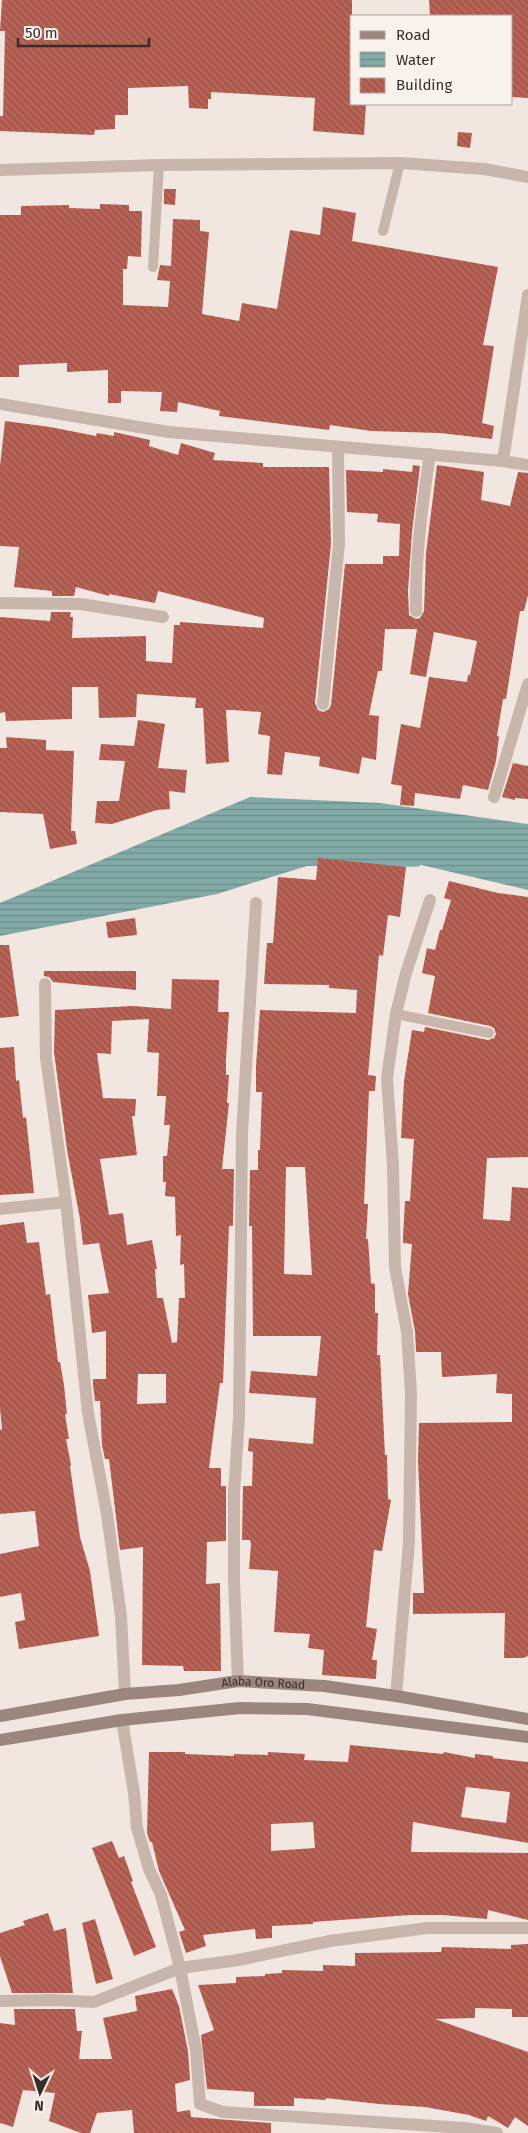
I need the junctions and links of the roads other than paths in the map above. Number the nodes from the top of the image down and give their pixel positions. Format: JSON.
{"nodes":[{"id":1,"x":400,"y":163,"type":"junction"},
{"id":2,"x":159,"y":165,"type":"junction"},
{"id":3,"x":0,"y":170,"type":"edge"},
{"id":4,"x":528,"y":177,"type":"edge"},
{"id":5,"x":383,"y":231,"type":"dead end"},
{"id":6,"x":153,"y":267,"type":"dead end"},
{"id":7,"x":528,"y":295,"type":"edge"},
{"id":8,"x":0,"y":404,"type":"edge"},
{"id":9,"x":338,"y":448,"type":"junction"},
{"id":10,"x":430,"y":454,"type":"junction"},
{"id":11,"x":503,"y":461,"type":"junction"},
{"id":12,"x":528,"y":465,"type":"edge"},
{"id":13,"x":0,"y":603,"type":"edge"},
{"id":14,"x":416,"y":611,"type":"dead end"},
{"id":15,"x":163,"y":617,"type":"dead end"},
{"id":16,"x":528,"y":684,"type":"edge"},
{"id":17,"x":324,"y":704,"type":"dead end"},
{"id":18,"x":494,"y":797,"type":"dead end"},
{"id":19,"x":430,"y":900,"type":"dead end"},
{"id":20,"x":256,"y":904,"type":"dead end"},
{"id":21,"x":45,"y":984,"type":"dead end"},
{"id":22,"x":396,"y":1014,"type":"junction"},
{"id":23,"x":489,"y":1033,"type":"dead end"},
{"id":24,"x":66,"y":1202,"type":"junction"},
{"id":25,"x":0,"y":1208,"type":"edge"},
{"id":26,"x":238,"y":1681,"type":"junction"},
{"id":27,"x":125,"y":1694,"type":"junction"},
{"id":28,"x":396,"y":1696,"type":"junction"},
{"id":29,"x":0,"y":1716,"type":"edge"},
{"id":30,"x":528,"y":1719,"type":"edge"},
{"id":31,"x":122,"y":1720,"type":"junction"},
{"id":32,"x":528,"y":1737,"type":"edge"},
{"id":33,"x":0,"y":1740,"type":"edge"},
{"id":34,"x":528,"y":1928,"type":"edge"},
{"id":35,"x":180,"y":1968,"type":"junction"},
{"id":36,"x":0,"y":2001,"type":"edge"},
{"id":37,"x":496,"y":2133,"type":"edge"}],
"edges":[{"from":1,"to":2,"type":"street"},
{"from":1,"to":4,"type":"street"},
{"from":1,"to":5,"type":"lane"},
{"from":2,"to":3,"type":"street"},
{"from":2,"to":6,"type":"lane"},
{"from":7,"to":11,"type":"street"},
{"from":8,"to":9,"type":"street"},
{"from":9,"to":10,"type":"street"},
{"from":9,"to":17,"type":"street"},
{"from":10,"to":11,"type":"street"},
{"from":10,"to":14,"type":"street"},
{"from":11,"to":12,"type":"street"},
{"from":13,"to":15,"type":"street"},
{"from":16,"to":18,"type":"street"},
{"from":19,"to":22,"type":"street"},
{"from":20,"to":26,"type":"street"},
{"from":21,"to":24,"type":"street"},
{"from":22,"to":23,"type":"lane"},
{"from":22,"to":28,"type":"street"},
{"from":24,"to":25,"type":"street"},
{"from":24,"to":27,"type":"street"},
{"from":26,"to":27,"type":"main road","name":"Alaba Oro Road"},
{"from":26,"to":28,"type":"main road","name":"Alaba Oro Road"},
{"from":27,"to":29,"type":"main road","name":"Alaba Oro Road"},
{"from":28,"to":30,"type":"main road","name":"Alaba Oro Road"},
{"from":31,"to":32,"type":"main road","name":"Alaba Oro Road"},
{"from":31,"to":33,"type":"main road","name":"Alaba Oro Road"},
{"from":31,"to":35,"type":"street"},
{"from":34,"to":35,"type":"street"},
{"from":35,"to":36,"type":"street"},
{"from":35,"to":37,"type":"street"}]}
